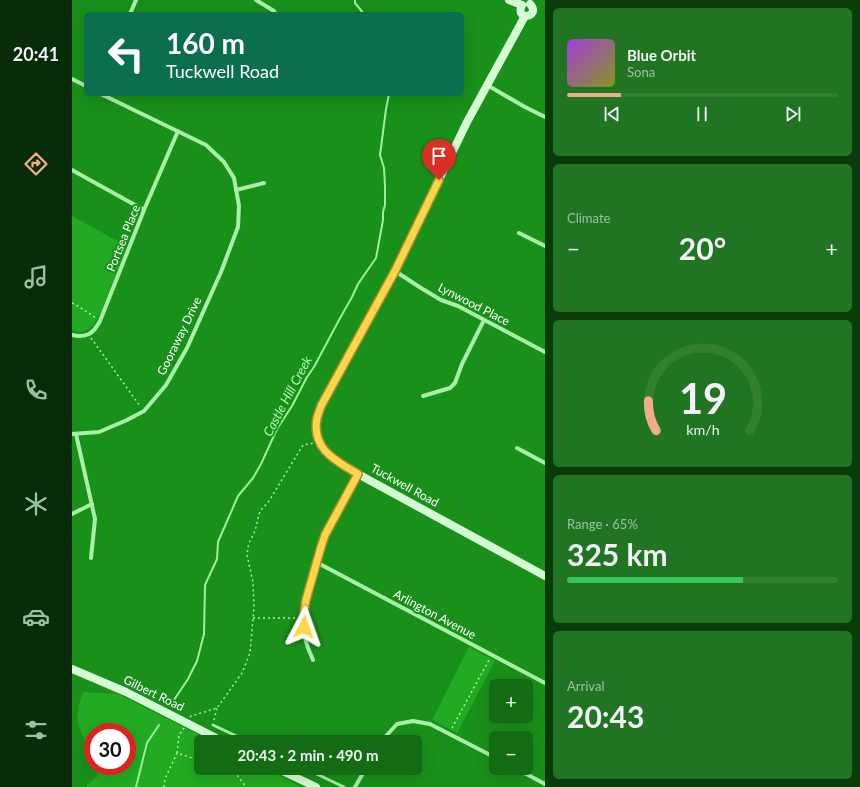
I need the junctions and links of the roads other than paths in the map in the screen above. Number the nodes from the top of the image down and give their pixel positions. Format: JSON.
{"nodes":[{"id":1,"x":136,"y":0,"type":"edge"},
{"id":2,"x":256,"y":0,"type":"edge"},
{"id":3,"x":510,"y":0,"type":"edge"},
{"id":4,"x":532,"y":2,"type":"edge"},
{"id":5,"x":522,"y":5,"type":"junction"},
{"id":6,"x":131,"y":12,"type":"edge"},
{"id":7,"x":275,"y":12,"type":"edge"},
{"id":8,"x":525,"y":16,"type":"junction"},
{"id":9,"x":72,"y":79,"type":"edge"},
{"id":10,"x":84,"y":85,"type":"edge"},
{"id":11,"x":487,"y":85,"type":"junction"},
{"id":12,"x":105,"y":96,"type":"edge"},
{"id":13,"x":545,"y":117,"type":"edge"},
{"id":14,"x":178,"y":131,"type":"junction"},
{"id":15,"x":72,"y":170,"type":"edge"},
{"id":16,"x":264,"y":183,"type":"dead end"},
{"id":17,"x":236,"y":190,"type":"junction"},
{"id":18,"x":144,"y":210,"type":"junction"},
{"id":19,"x":519,"y":233,"type":"dead end"},
{"id":20,"x":545,"y":246,"type":"edge"},
{"id":21,"x":395,"y":271,"type":"junction"},
{"id":22,"x":484,"y":320,"type":"junction"},
{"id":23,"x":72,"y":335,"type":"edge"},
{"id":24,"x":545,"y":352,"type":"edge"},
{"id":25,"x":423,"y":396,"type":"dead end"},
{"id":26,"x":74,"y":434,"type":"edge"},
{"id":27,"x":517,"y":448,"type":"dead end"},
{"id":28,"x":545,"y":462,"type":"edge"},
{"id":29,"x":358,"y":474,"type":"junction"},
{"id":30,"x":92,"y":504,"type":"junction"},
{"id":31,"x":72,"y":514,"type":"edge"},
{"id":32,"x":91,"y":558,"type":"dead end"},
{"id":33,"x":316,"y":562,"type":"junction"},
{"id":34,"x":545,"y":576,"type":"edge"},
{"id":35,"x":313,"y":660,"type":"dead end"},
{"id":36,"x":72,"y":669,"type":"edge"},
{"id":37,"x":545,"y":683,"type":"edge"},
{"id":38,"x":213,"y":725,"type":"road end"},
{"id":39,"x":210,"y":735,"type":"edge"},
{"id":40,"x":234,"y":735,"type":"edge"},
{"id":41,"x":387,"y":735,"type":"edge"},
{"id":42,"x":489,"y":754,"type":"edge"},
{"id":43,"x":291,"y":775,"type":"edge"},
{"id":44,"x":319,"y":775,"type":"edge"},
{"id":45,"x":362,"y":775,"type":"edge"},
{"id":46,"x":528,"y":775,"type":"edge"},
{"id":47,"x":545,"y":784,"type":"edge"},
{"id":48,"x":316,"y":787,"type":"edge"},
{"id":49,"x":344,"y":787,"type":"edge"},
{"id":50,"x":355,"y":787,"type":"edge"}],
"edges":[{"from":1,"to":6,"type":"street"},
{"from":2,"to":7,"type":"street"},
{"from":3,"to":5,"type":"street"},
{"from":4,"to":5,"type":"street"},
{"from":4,"to":8,"type":"street"},
{"from":5,"to":8,"type":"street"},
{"from":8,"to":11,"type":"street"},
{"from":9,"to":10,"type":"street"},
{"from":11,"to":13,"type":"street"},
{"from":11,"to":21,"type":"street"},
{"from":12,"to":14,"type":"street","name":"Gooraway Drive"},
{"from":14,"to":17,"type":"street","name":"Gooraway Drive"},
{"from":14,"to":18,"type":"street","name":"Portsea Place"},
{"from":15,"to":18,"type":"street"},
{"from":16,"to":17,"type":"street"},
{"from":17,"to":26,"type":"street","name":"Gooraway Drive"},
{"from":18,"to":23,"type":"street","name":"Portsea Place"},
{"from":19,"to":20,"type":"street"},
{"from":21,"to":22,"type":"street","name":"Lynwood Place"},
{"from":21,"to":29,"type":"street","name":"Tuckwell Road"},
{"from":22,"to":24,"type":"street","name":"Lynwood Place"},
{"from":22,"to":25,"type":"street"},
{"from":26,"to":30,"type":"street"},
{"from":27,"to":28,"type":"street"},
{"from":29,"to":33,"type":"street"},
{"from":29,"to":34,"type":"street","name":"Tuckwell Road"},
{"from":30,"to":31,"type":"street"},
{"from":30,"to":32,"type":"street"},
{"from":33,"to":35,"type":"street"},
{"from":33,"to":37,"type":"street","name":"Arlington Avenue"},
{"from":36,"to":39,"type":"street","name":"Gilbert Road"},
{"from":38,"to":40,"type":"lane"},
{"from":41,"to":42,"type":"street"},
{"from":43,"to":48,"type":"street"},
{"from":44,"to":49,"type":"lane"},
{"from":45,"to":50,"type":"street"},
{"from":46,"to":47,"type":"street"}]}
